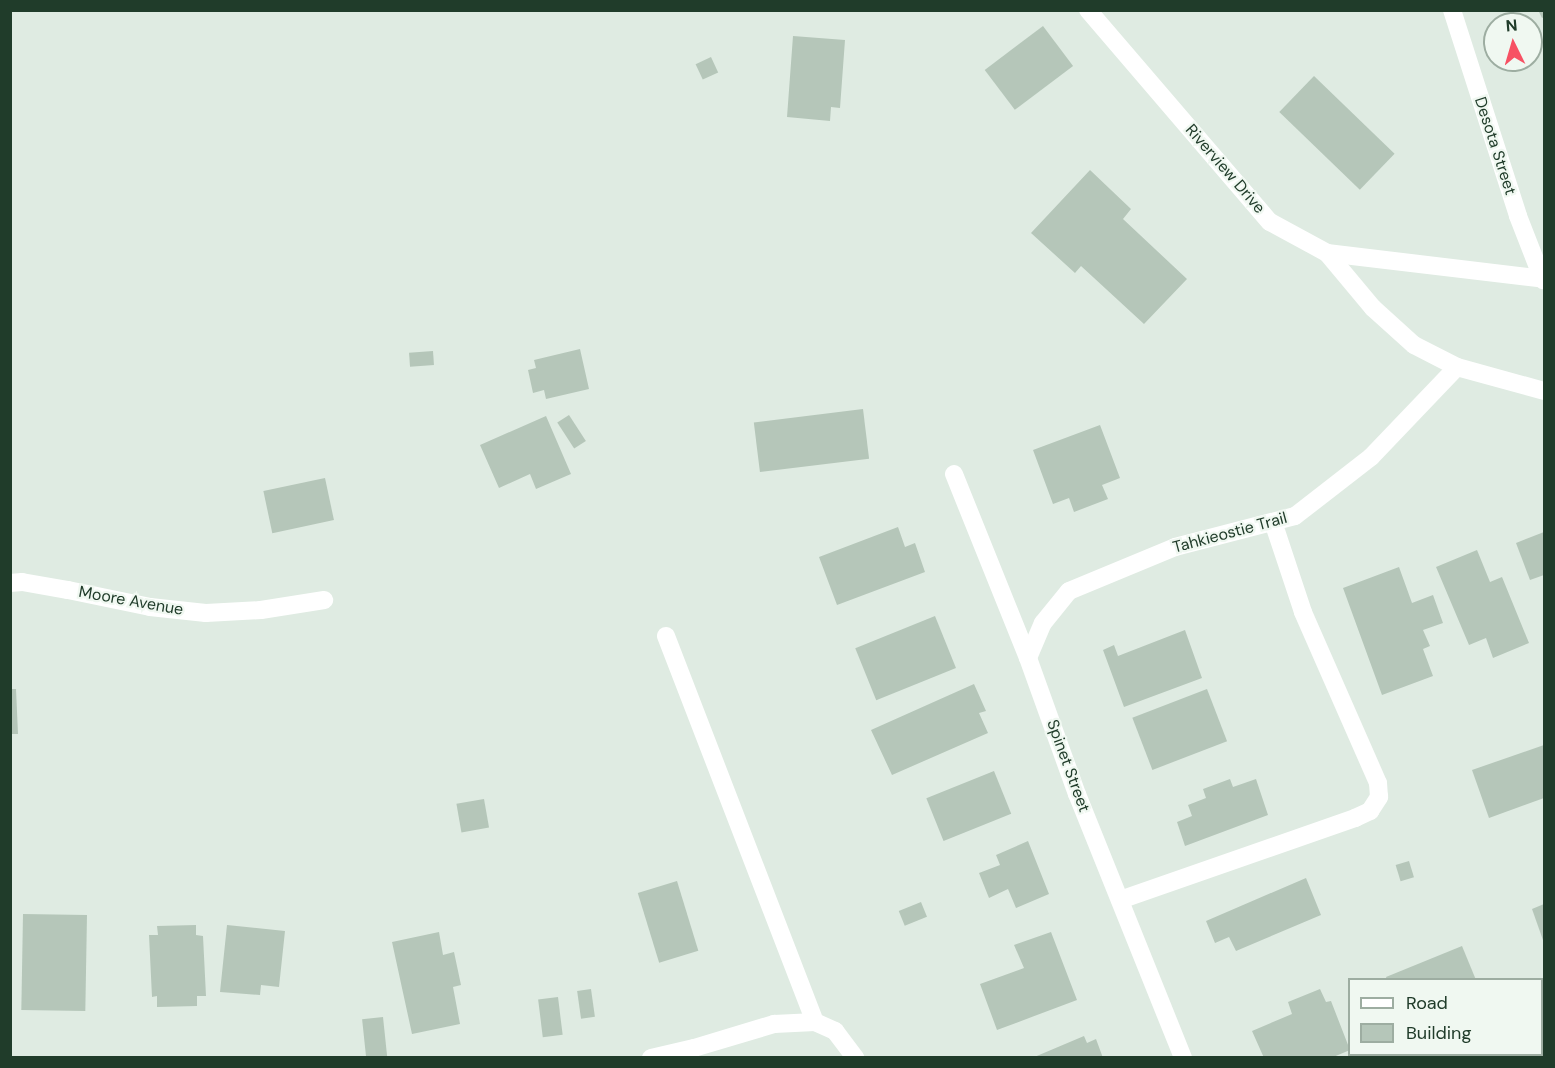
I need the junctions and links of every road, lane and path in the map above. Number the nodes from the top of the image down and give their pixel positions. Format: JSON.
{"nodes":[{"id":1,"x":1088,"y":10,"type":"edge"},
{"id":2,"x":1452,"y":10,"type":"edge"},
{"id":3,"x":1328,"y":253,"type":"junction"},
{"id":4,"x":1544,"y":279,"type":"edge"},
{"id":5,"x":1457,"y":367,"type":"junction"},
{"id":6,"x":1545,"y":391,"type":"edge"},
{"id":7,"x":954,"y":474,"type":"dead end"},
{"id":8,"x":1273,"y":522,"type":"junction"},
{"id":9,"x":10,"y":582,"type":"edge"},
{"id":10,"x":324,"y":600,"type":"dead end"},
{"id":11,"x":666,"y":636,"type":"dead end"},
{"id":12,"x":1028,"y":658,"type":"junction"},
{"id":13,"x":1120,"y":900,"type":"junction"},
{"id":14,"x":815,"y":1022,"type":"junction"},
{"id":15,"x":651,"y":1058,"type":"edge"},
{"id":16,"x":855,"y":1058,"type":"edge"},
{"id":17,"x":1183,"y":1058,"type":"edge"}],
"edges":[{"from":1,"to":3,"type":"street","name":"Riverview Drive"},
{"from":2,"to":4,"type":"street","name":"Desota Street"},
{"from":3,"to":4,"type":"street","name":"Riverview Drive"},
{"from":3,"to":5,"type":"street"},
{"from":5,"to":6,"type":"street"},
{"from":5,"to":8,"type":"street","name":"Tahkieostie Trail"},
{"from":7,"to":12,"type":"street","name":"Spinet Street"},
{"from":8,"to":12,"type":"street","name":"Tahkieostie Trail"},
{"from":8,"to":13,"type":"street"},
{"from":9,"to":10,"type":"street","name":"Moore Avenue"},
{"from":11,"to":14,"type":"street"},
{"from":12,"to":13,"type":"street","name":"Spinet Street"},
{"from":13,"to":17,"type":"street","name":"Spinet Street"},
{"from":14,"to":15,"type":"street"},
{"from":14,"to":16,"type":"street"}]}
